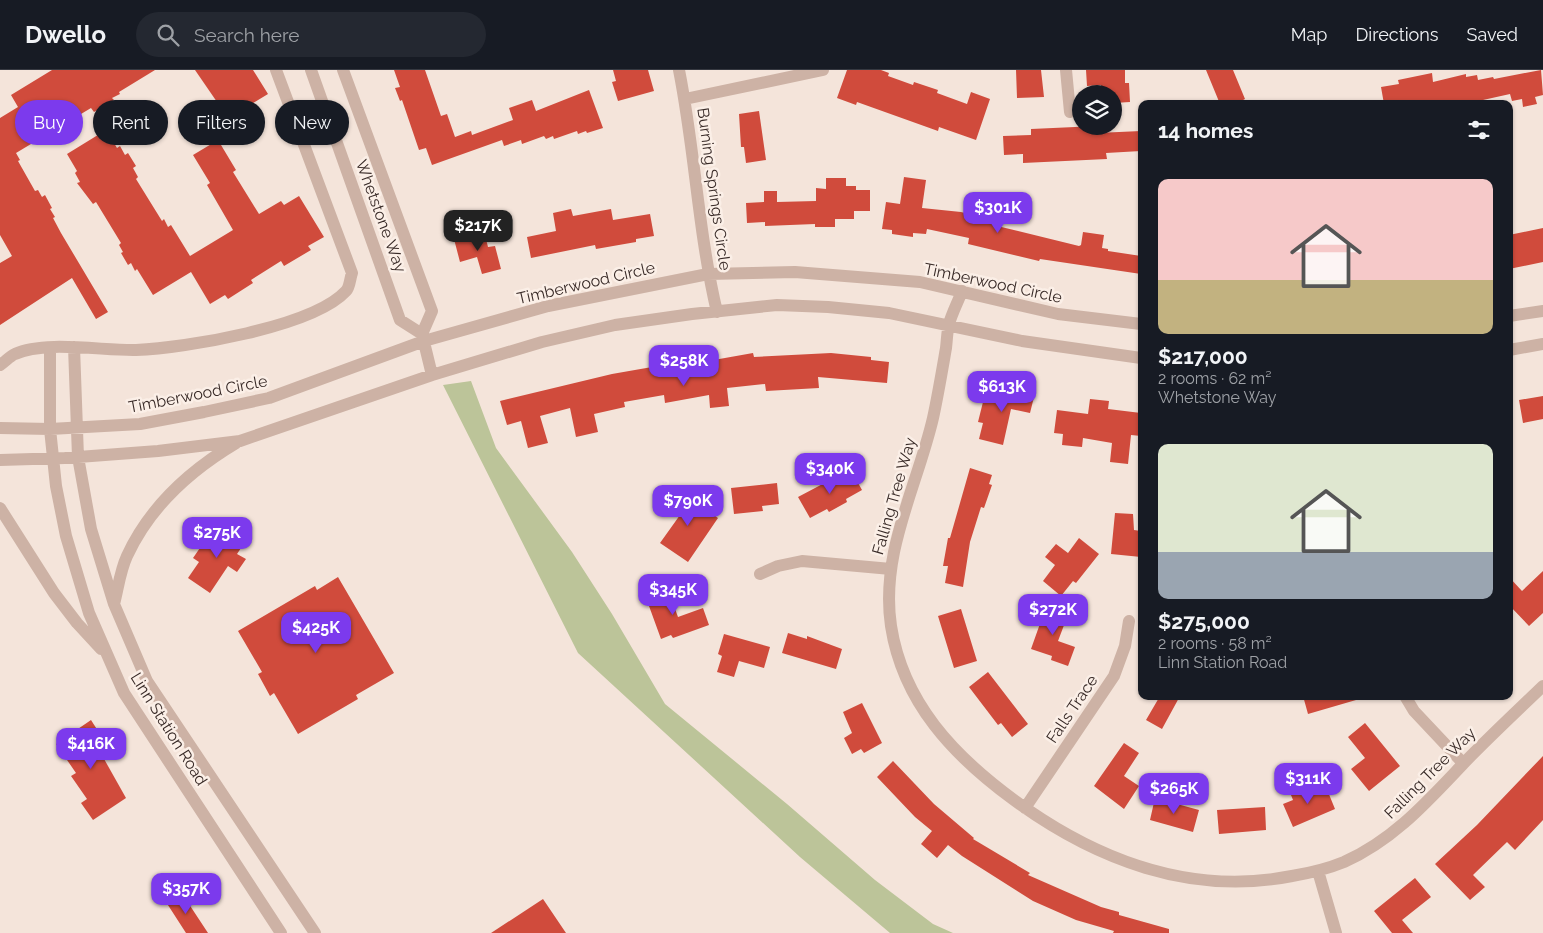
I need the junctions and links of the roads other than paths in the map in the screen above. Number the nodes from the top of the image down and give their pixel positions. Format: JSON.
{"nodes":[{"id":1,"x":276,"y":70,"type":"edge"},
{"id":2,"x":312,"y":70,"type":"edge"},
{"id":3,"x":343,"y":70,"type":"edge"},
{"id":4,"x":679,"y":70,"type":"edge"},
{"id":5,"x":823,"y":70,"type":"edge"},
{"id":6,"x":1066,"y":70,"type":"edge"},
{"id":7,"x":685,"y":99,"type":"junction"},
{"id":8,"x":1070,"y":112,"type":"dead end"},
{"id":9,"x":708,"y":274,"type":"junction"},
{"id":10,"x":962,"y":291,"type":"junction"},
{"id":11,"x":1543,"y":311,"type":"edge"},
{"id":12,"x":717,"y":312,"type":"junction"},
{"id":13,"x":1513,"y":315,"type":"edge"},
{"id":14,"x":1138,"y":324,"type":"edge"},
{"id":15,"x":948,"y":327,"type":"junction"},
{"id":16,"x":423,"y":337,"type":"junction"},
{"id":17,"x":1543,"y":344,"type":"edge"},
{"id":18,"x":74,"y":347,"type":"junction"},
{"id":19,"x":50,"y":348,"type":"junction"},
{"id":20,"x":1513,"y":349,"type":"edge"},
{"id":21,"x":1138,"y":358,"type":"edge"},
{"id":22,"x":0,"y":365,"type":"edge"},
{"id":23,"x":432,"y":375,"type":"junction"},
{"id":24,"x":78,"y":427,"type":"junction"},
{"id":25,"x":0,"y":428,"type":"edge"},
{"id":26,"x":50,"y":429,"type":"junction"},
{"id":27,"x":240,"y":441,"type":"junction"},
{"id":28,"x":78,"y":457,"type":"junction"},
{"id":29,"x":52,"y":459,"type":"junction"},
{"id":30,"x":0,"y":460,"type":"edge"},
{"id":31,"x":0,"y":508,"type":"edge"},
{"id":32,"x":891,"y":569,"type":"junction"},
{"id":33,"x":760,"y":574,"type":"dead end"},
{"id":34,"x":114,"y":604,"type":"junction"},
{"id":35,"x":1129,"y":621,"type":"dead end"},
{"id":36,"x":108,"y":657,"type":"junction"},
{"id":37,"x":1543,"y":686,"type":"edge"},
{"id":38,"x":1407,"y":700,"type":"edge"},
{"id":39,"x":1463,"y":763,"type":"junction"},
{"id":40,"x":1025,"y":808,"type":"junction"},
{"id":41,"x":1318,"y":871,"type":"junction"},
{"id":42,"x":282,"y":933,"type":"edge"},
{"id":43,"x":315,"y":933,"type":"edge"},
{"id":44,"x":1336,"y":933,"type":"edge"}],
"edges":[{"from":1,"to":18,"type":"street"},
{"from":2,"to":16,"type":"street","name":"Whetstone Way"},
{"from":3,"to":16,"type":"street","name":"Whetstone Way"},
{"from":4,"to":7,"type":"street","name":"Burning Springs Circle"},
{"from":5,"to":7,"type":"street"},
{"from":6,"to":8,"type":"street"},
{"from":7,"to":9,"type":"street","name":"Burning Springs Circle"},
{"from":9,"to":10,"type":"street","name":"Timberwood Circle"},
{"from":9,"to":12,"type":"street","name":"Burning Springs Circle"},
{"from":9,"to":16,"type":"street","name":"Timberwood Circle"},
{"from":10,"to":14,"type":"street","name":"Timberwood Circle"},
{"from":10,"to":15,"type":"street","name":"Falling Tree Way"},
{"from":11,"to":13,"type":"street"},
{"from":12,"to":15,"type":"street"},
{"from":12,"to":23,"type":"street"},
{"from":15,"to":21,"type":"street"},
{"from":15,"to":32,"type":"street","name":"Falling Tree Way"},
{"from":16,"to":23,"type":"street"},
{"from":16,"to":24,"type":"street","name":"Timberwood Circle"},
{"from":17,"to":20,"type":"street"},
{"from":18,"to":19,"type":"street"},
{"from":18,"to":24,"type":"street","name":"Linn Station Road"},
{"from":19,"to":22,"type":"street"},
{"from":19,"to":26,"type":"street","name":"Linn Station Road"},
{"from":23,"to":27,"type":"street"},
{"from":24,"to":26,"type":"street","name":"Timberwood Circle"},
{"from":24,"to":28,"type":"street","name":"Linn Station Road"},
{"from":25,"to":26,"type":"street","name":"Timberwood Circle"},
{"from":26,"to":29,"type":"street","name":"Linn Station Road"},
{"from":27,"to":28,"type":"street"},
{"from":27,"to":34,"type":"street"},
{"from":28,"to":29,"type":"street"},
{"from":28,"to":34,"type":"street","name":"Linn Station Road"},
{"from":29,"to":30,"type":"street"},
{"from":29,"to":36,"type":"street","name":"Linn Station Road"},
{"from":31,"to":36,"type":"street"},
{"from":32,"to":33,"type":"street"},
{"from":32,"to":40,"type":"street","name":"Falling Tree Way"},
{"from":34,"to":43,"type":"street","name":"Linn Station Road"},
{"from":35,"to":40,"type":"street","name":"Falls Trace"},
{"from":36,"to":42,"type":"street","name":"Linn Station Road"},
{"from":37,"to":39,"type":"street","name":"Falling Tree Way"},
{"from":38,"to":39,"type":"street"},
{"from":39,"to":41,"type":"street","name":"Falling Tree Way"},
{"from":40,"to":41,"type":"street","name":"Falling Tree Way"},
{"from":41,"to":44,"type":"street"}]}
